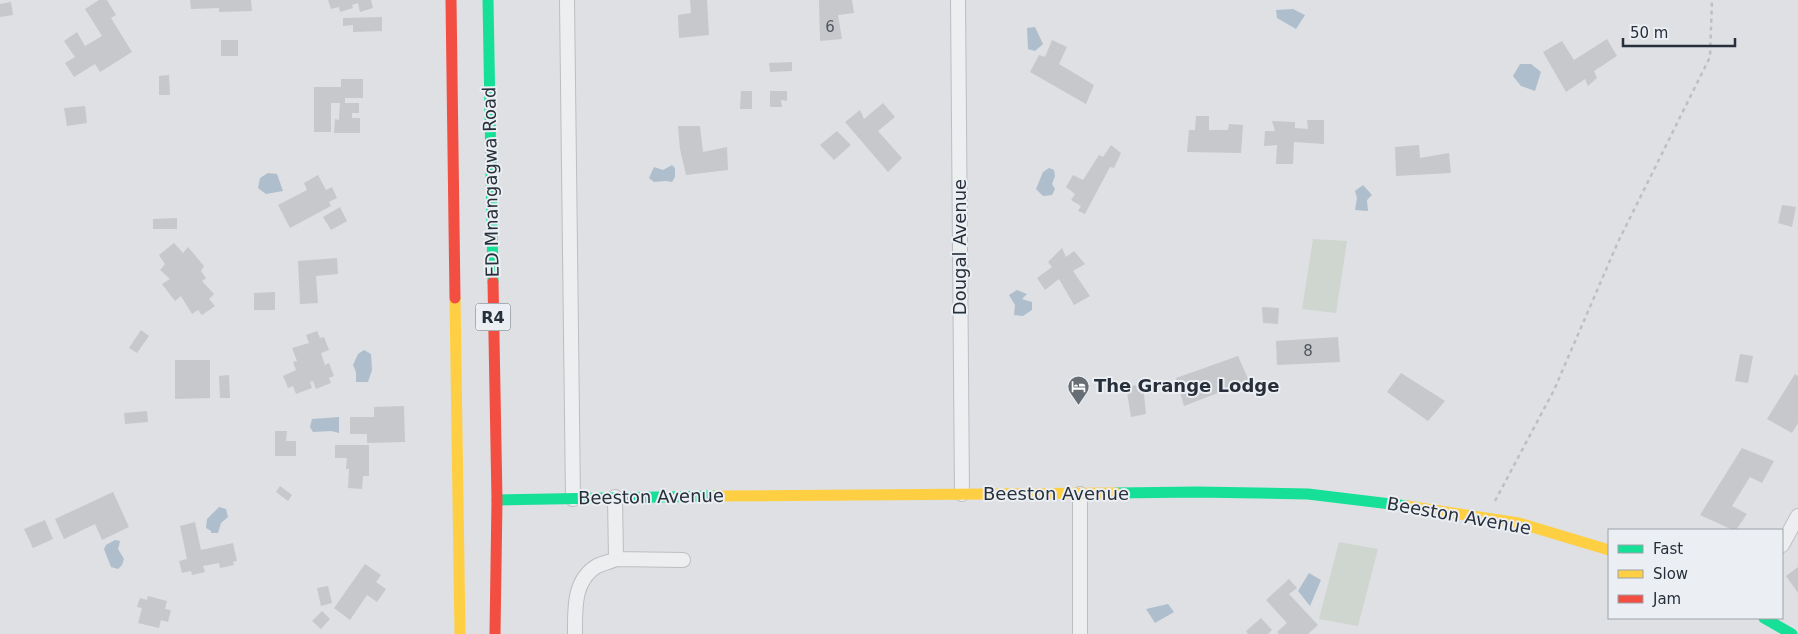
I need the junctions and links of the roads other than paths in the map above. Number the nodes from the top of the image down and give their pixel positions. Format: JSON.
{"nodes":[{"id":1,"x":451,"y":0,"type":"edge"},
{"id":2,"x":488,"y":0,"type":"edge"},
{"id":3,"x":568,"y":0,"type":"edge"},
{"id":4,"x":958,"y":0,"type":"edge"},
{"id":5,"x":962,"y":494,"type":"junction"},
{"id":6,"x":1080,"y":494,"type":"junction"},
{"id":7,"x":615,"y":497,"type":"junction"},
{"id":8,"x":573,"y":498,"type":"junction"},
{"id":9,"x":497,"y":500,"type":"junction"},
{"id":10,"x":1798,"y":516,"type":"edge"},
{"id":11,"x":1783,"y":543,"type":"edge"},
{"id":12,"x":1605,"y":549,"type":"edge"},
{"id":13,"x":616,"y":559,"type":"junction"},
{"id":14,"x":683,"y":560,"type":"dead end"},
{"id":15,"x":1766,"y":619,"type":"edge"},
{"id":16,"x":460,"y":634,"type":"edge"},
{"id":17,"x":495,"y":634,"type":"edge"},
{"id":18,"x":575,"y":634,"type":"edge"},
{"id":19,"x":1080,"y":634,"type":"edge"},
{"id":20,"x":1792,"y":634,"type":"edge"}],
"edges":[{"from":1,"to":16,"type":"main road"},
{"from":2,"to":9,"type":"main road","name":"ED Mnangagwa Road","number":"R4"},
{"from":3,"to":8,"type":"street"},
{"from":4,"to":5,"type":"street","name":"Dougal Avenue"},
{"from":5,"to":6,"type":"main road","name":"Beeston Avenue"},
{"from":5,"to":7,"type":"main road","name":"Beeston Avenue"},
{"from":6,"to":12,"type":"main road","name":"Beeston Avenue"},
{"from":6,"to":19,"type":"street"},
{"from":7,"to":8,"type":"main road","name":"Beeston Avenue"},
{"from":7,"to":13,"type":"street"},
{"from":8,"to":9,"type":"main road","name":"Beeston Avenue"},
{"from":9,"to":17,"type":"main road","name":"ED Mnangagwa Road","number":"R4"},
{"from":10,"to":11,"type":"street"},
{"from":13,"to":14,"type":"street"},
{"from":13,"to":18,"type":"street"},
{"from":15,"to":20,"type":"main road"}]}
